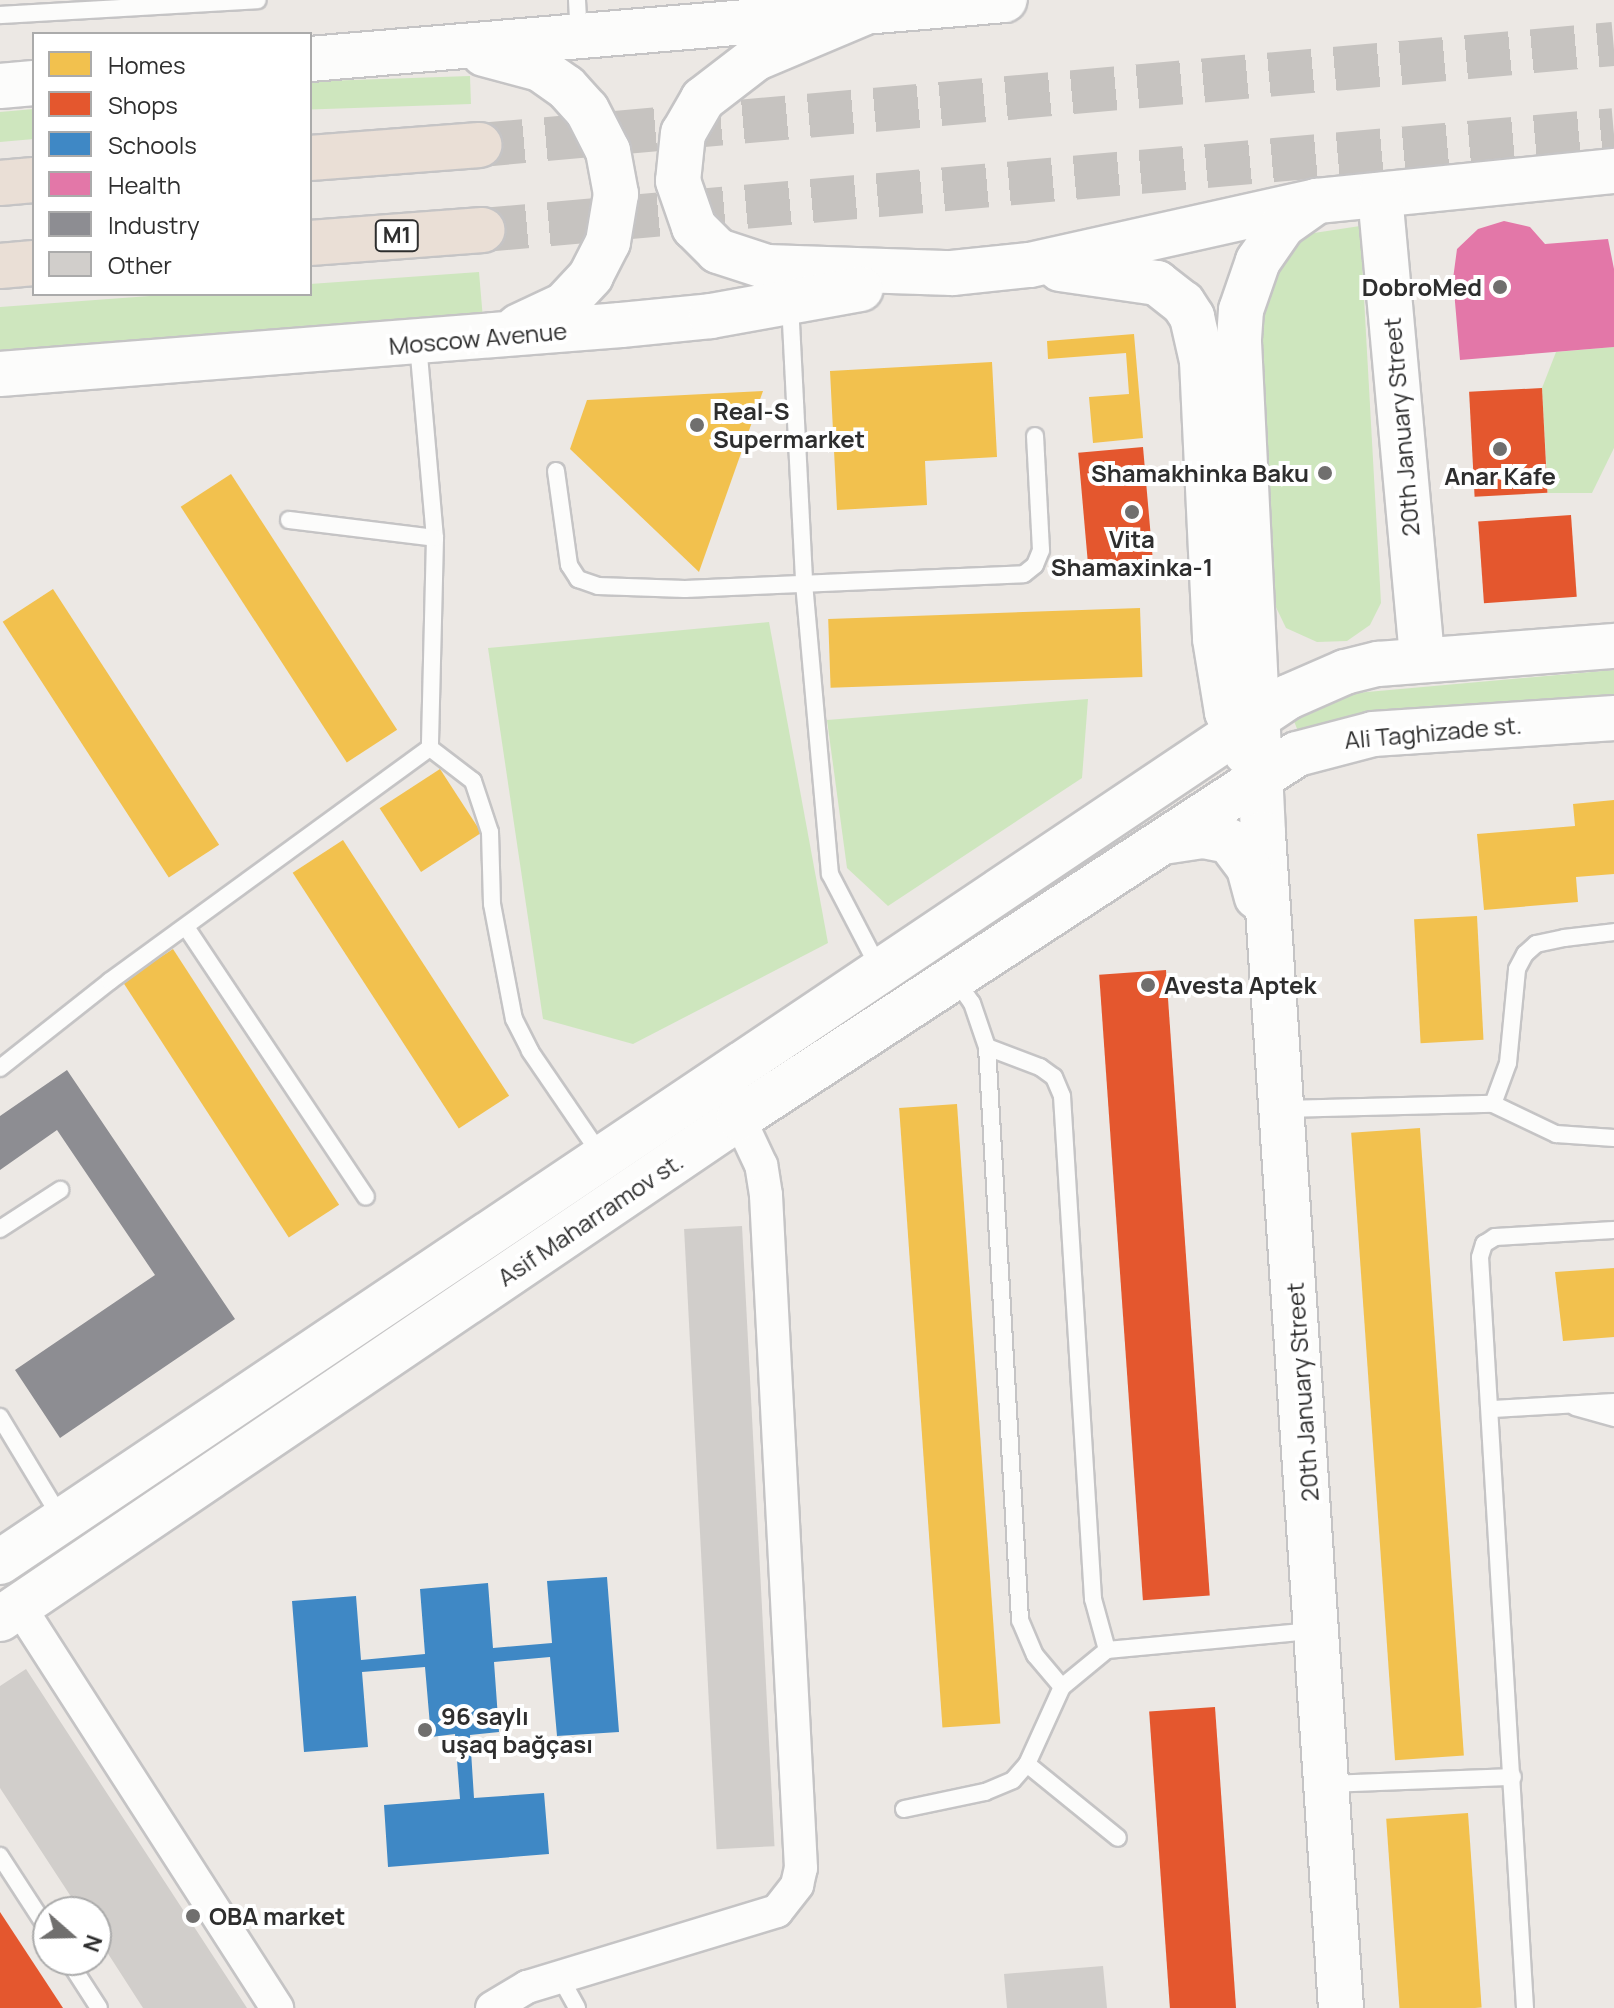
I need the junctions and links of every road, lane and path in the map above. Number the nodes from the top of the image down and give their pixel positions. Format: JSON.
{"nodes":[{"id":1,"x":258,"y":0,"type":"edge"},
{"id":2,"x":1005,"y":0,"type":"edge"},
{"id":3,"x":866,"y":12,"type":"junction"},
{"id":4,"x":0,"y":15,"type":"edge"},
{"id":5,"x":578,"y":18,"type":"edge"},
{"id":6,"x":439,"y":48,"type":"junction"},
{"id":7,"x":312,"y":59,"type":"edge"},
{"id":8,"x":32,"y":83,"type":"edge"},
{"id":9,"x":0,"y":86,"type":"edge"},
{"id":10,"x":480,"y":145,"type":"tunnel mouth"},
{"id":11,"x":312,"y":158,"type":"edge"},
{"id":12,"x":1614,"y":171,"type":"edge"},
{"id":13,"x":32,"y":180,"type":"edge"},
{"id":14,"x":0,"y":183,"type":"edge"},
{"id":15,"x":1380,"y":195,"type":"junction"},
{"id":16,"x":1317,"y":201,"type":"junction"},
{"id":17,"x":483,"y":230,"type":"tunnel mouth"},
{"id":18,"x":312,"y":243,"type":"edge"},
{"id":19,"x":32,"y":263,"type":"edge"},
{"id":20,"x":1030,"y":265,"type":"junction"},
{"id":21,"x":0,"y":266,"type":"edge"},
{"id":22,"x":952,"y":273,"type":"junction"},
{"id":23,"x":790,"y":302,"type":"junction"},
{"id":24,"x":478,"y":338,"type":"junction"},
{"id":25,"x":418,"y":344,"type":"junction"},
{"id":26,"x":0,"y":374,"type":"edge"},
{"id":27,"x":1035,"y":436,"type":"dead end"},
{"id":28,"x":556,"y":471,"type":"dead end"},
{"id":29,"x":289,"y":520,"type":"dead end"},
{"id":30,"x":435,"y":538,"type":"junction"},
{"id":31,"x":804,"y":583,"type":"junction"},
{"id":32,"x":1614,"y":646,"type":"edge"},
{"id":33,"x":1422,"y":659,"type":"junction"},
{"id":34,"x":1614,"y":718,"type":"edge"},
{"id":35,"x":1246,"y":722,"type":"junction"},
{"id":36,"x":430,"y":748,"type":"junction"},
{"id":37,"x":1260,"y":775,"type":"junction"},
{"id":38,"x":1173,"y":834,"type":"junction"},
{"id":39,"x":186,"y":927,"type":"junction"},
{"id":40,"x":1614,"y":932,"type":"edge"},
{"id":41,"x":879,"y":968,"type":"junction"},
{"id":42,"x":954,"y":978,"type":"junction"},
{"id":43,"x":1274,"y":983,"type":"junction"},
{"id":44,"x":987,"y":1047,"type":"junction"},
{"id":45,"x":0,"y":1068,"type":"edge"},
{"id":46,"x":1493,"y":1104,"type":"junction"},
{"id":47,"x":1283,"y":1109,"type":"junction"},
{"id":48,"x":739,"y":1118,"type":"junction"},
{"id":49,"x":1614,"y":1138,"type":"edge"},
{"id":50,"x":601,"y":1155,"type":"junction"},
{"id":51,"x":60,"y":1190,"type":"dead end"},
{"id":52,"x":366,"y":1197,"type":"dead end"},
{"id":53,"x":0,"y":1229,"type":"edge"},
{"id":54,"x":1614,"y":1230,"type":"edge"},
{"id":55,"x":1559,"y":1402,"type":"junction"},
{"id":56,"x":1614,"y":1402,"type":"edge"},
{"id":57,"x":1493,"y":1409,"type":"junction"},
{"id":58,"x":0,"y":1417,"type":"edge"},
{"id":59,"x":1614,"y":1418,"type":"edge"},
{"id":60,"x":62,"y":1520,"type":"junction"},
{"id":61,"x":0,"y":1562,"type":"edge"},
{"id":62,"x":6,"y":1600,"type":"edge"},
{"id":63,"x":1318,"y":1630,"type":"junction"},
{"id":64,"x":1107,"y":1650,"type":"junction"},
{"id":65,"x":1062,"y":1687,"type":"junction"},
{"id":66,"x":1027,"y":1764,"type":"junction"},
{"id":67,"x":1513,"y":1777,"type":"junction"},
{"id":68,"x":1327,"y":1784,"type":"junction"},
{"id":69,"x":904,"y":1809,"type":"dead end"},
{"id":70,"x":1118,"y":1838,"type":"dead end"},
{"id":71,"x":0,"y":1856,"type":"edge"},
{"id":72,"x":32,"y":1905,"type":"edge"},
{"id":73,"x":78,"y":1976,"type":"edge"},
{"id":74,"x":560,"y":1977,"type":"junction"},
{"id":75,"x":99,"y":2008,"type":"edge"},
{"id":76,"x":277,"y":2008,"type":"edge"},
{"id":77,"x":492,"y":2008,"type":"edge"},
{"id":78,"x":577,"y":2008,"type":"edge"},
{"id":79,"x":1341,"y":2008,"type":"edge"},
{"id":80,"x":1525,"y":2008,"type":"edge"}],
"edges":[{"from":1,"to":4,"type":"lane"},
{"from":2,"to":3,"type":"main road"},
{"from":3,"to":5,"type":"main road"},
{"from":3,"to":22,"type":"main road"},
{"from":5,"to":6,"type":"main road"},
{"from":6,"to":7,"type":"main road"},
{"from":6,"to":24,"type":"main road"},
{"from":8,"to":9,"type":"main road"},
{"from":10,"to":11,"type":"highway"},
{"from":12,"to":15,"type":"main road"},
{"from":13,"to":14,"type":"highway"},
{"from":15,"to":16,"type":"main road"},
{"from":15,"to":33,"type":"main road","name":"20th January Street"},
{"from":16,"to":20,"type":"main road"},
{"from":16,"to":35,"type":"main road"},
{"from":17,"to":18,"type":"highway","number":"M1"},
{"from":19,"to":21,"type":"highway"},
{"from":20,"to":22,"type":"main road"},
{"from":20,"to":35,"type":"main road"},
{"from":22,"to":23,"type":"main road","name":"Moscow Avenue"},
{"from":23,"to":24,"type":"main road","name":"Moscow Avenue"},
{"from":23,"to":31,"type":"lane"},
{"from":24,"to":25,"type":"main road","name":"Moscow Avenue"},
{"from":25,"to":26,"type":"main road","name":"Moscow Avenue"},
{"from":25,"to":30,"type":"lane"},
{"from":27,"to":31,"type":"lane"},
{"from":28,"to":31,"type":"lane"},
{"from":29,"to":30,"type":"lane"},
{"from":30,"to":36,"type":"lane"},
{"from":31,"to":41,"type":"lane"},
{"from":32,"to":33,"type":"main road"},
{"from":33,"to":35,"type":"main road","name":"Asif Maharramov st."},
{"from":34,"to":37,"type":"main road","name":"Ali Taghizade st."},
{"from":35,"to":37,"type":"main road"},
{"from":35,"to":41,"type":"main road","name":"Asif Maharramov st."},
{"from":36,"to":39,"type":"lane"},
{"from":36,"to":50,"type":"lane"},
{"from":37,"to":38,"type":"main road","name":"Ali Taghizade st."},
{"from":37,"to":43,"type":"main road","name":"20th January Street"},
{"from":38,"to":42,"type":"main road","name":"Asif Maharramov st."},
{"from":38,"to":43,"type":"main road"},
{"from":39,"to":45,"type":"lane"},
{"from":39,"to":52,"type":"lane"},
{"from":40,"to":46,"type":"lane"},
{"from":41,"to":50,"type":"main road","name":"Asif Maharramov st."},
{"from":42,"to":44,"type":"lane"},
{"from":42,"to":48,"type":"main road","name":"Asif Maharramov st."},
{"from":43,"to":47,"type":"main road","name":"20th January Street"},
{"from":44,"to":64,"type":"lane"},
{"from":44,"to":65,"type":"lane"},
{"from":46,"to":47,"type":"lane"},
{"from":46,"to":49,"type":"lane"},
{"from":47,"to":63,"type":"main road","name":"20th January Street"},
{"from":48,"to":62,"type":"main road","name":"Asif Maharramov st."},
{"from":48,"to":74,"type":"street"},
{"from":50,"to":60,"type":"main road","name":"Asif Maharramov st."},
{"from":51,"to":53,"type":"lane"},
{"from":54,"to":57,"type":"lane"},
{"from":55,"to":56,"type":"lane"},
{"from":55,"to":57,"type":"lane"},
{"from":55,"to":59,"type":"lane"},
{"from":57,"to":67,"type":"lane"},
{"from":58,"to":60,"type":"lane"},
{"from":60,"to":61,"type":"main road","name":"Asif Maharramov st."},
{"from":62,"to":76,"type":"street"},
{"from":63,"to":64,"type":"lane"},
{"from":63,"to":68,"type":"main road","name":"20th January Street"},
{"from":64,"to":65,"type":"lane"},
{"from":65,"to":66,"type":"lane"},
{"from":66,"to":69,"type":"lane"},
{"from":66,"to":70,"type":"lane"},
{"from":67,"to":68,"type":"lane"},
{"from":67,"to":80,"type":"lane"},
{"from":68,"to":79,"type":"main road","name":"20th January Street"},
{"from":71,"to":72,"type":"lane"},
{"from":73,"to":75,"type":"lane"},
{"from":74,"to":77,"type":"street"},
{"from":74,"to":78,"type":"lane"}]}
